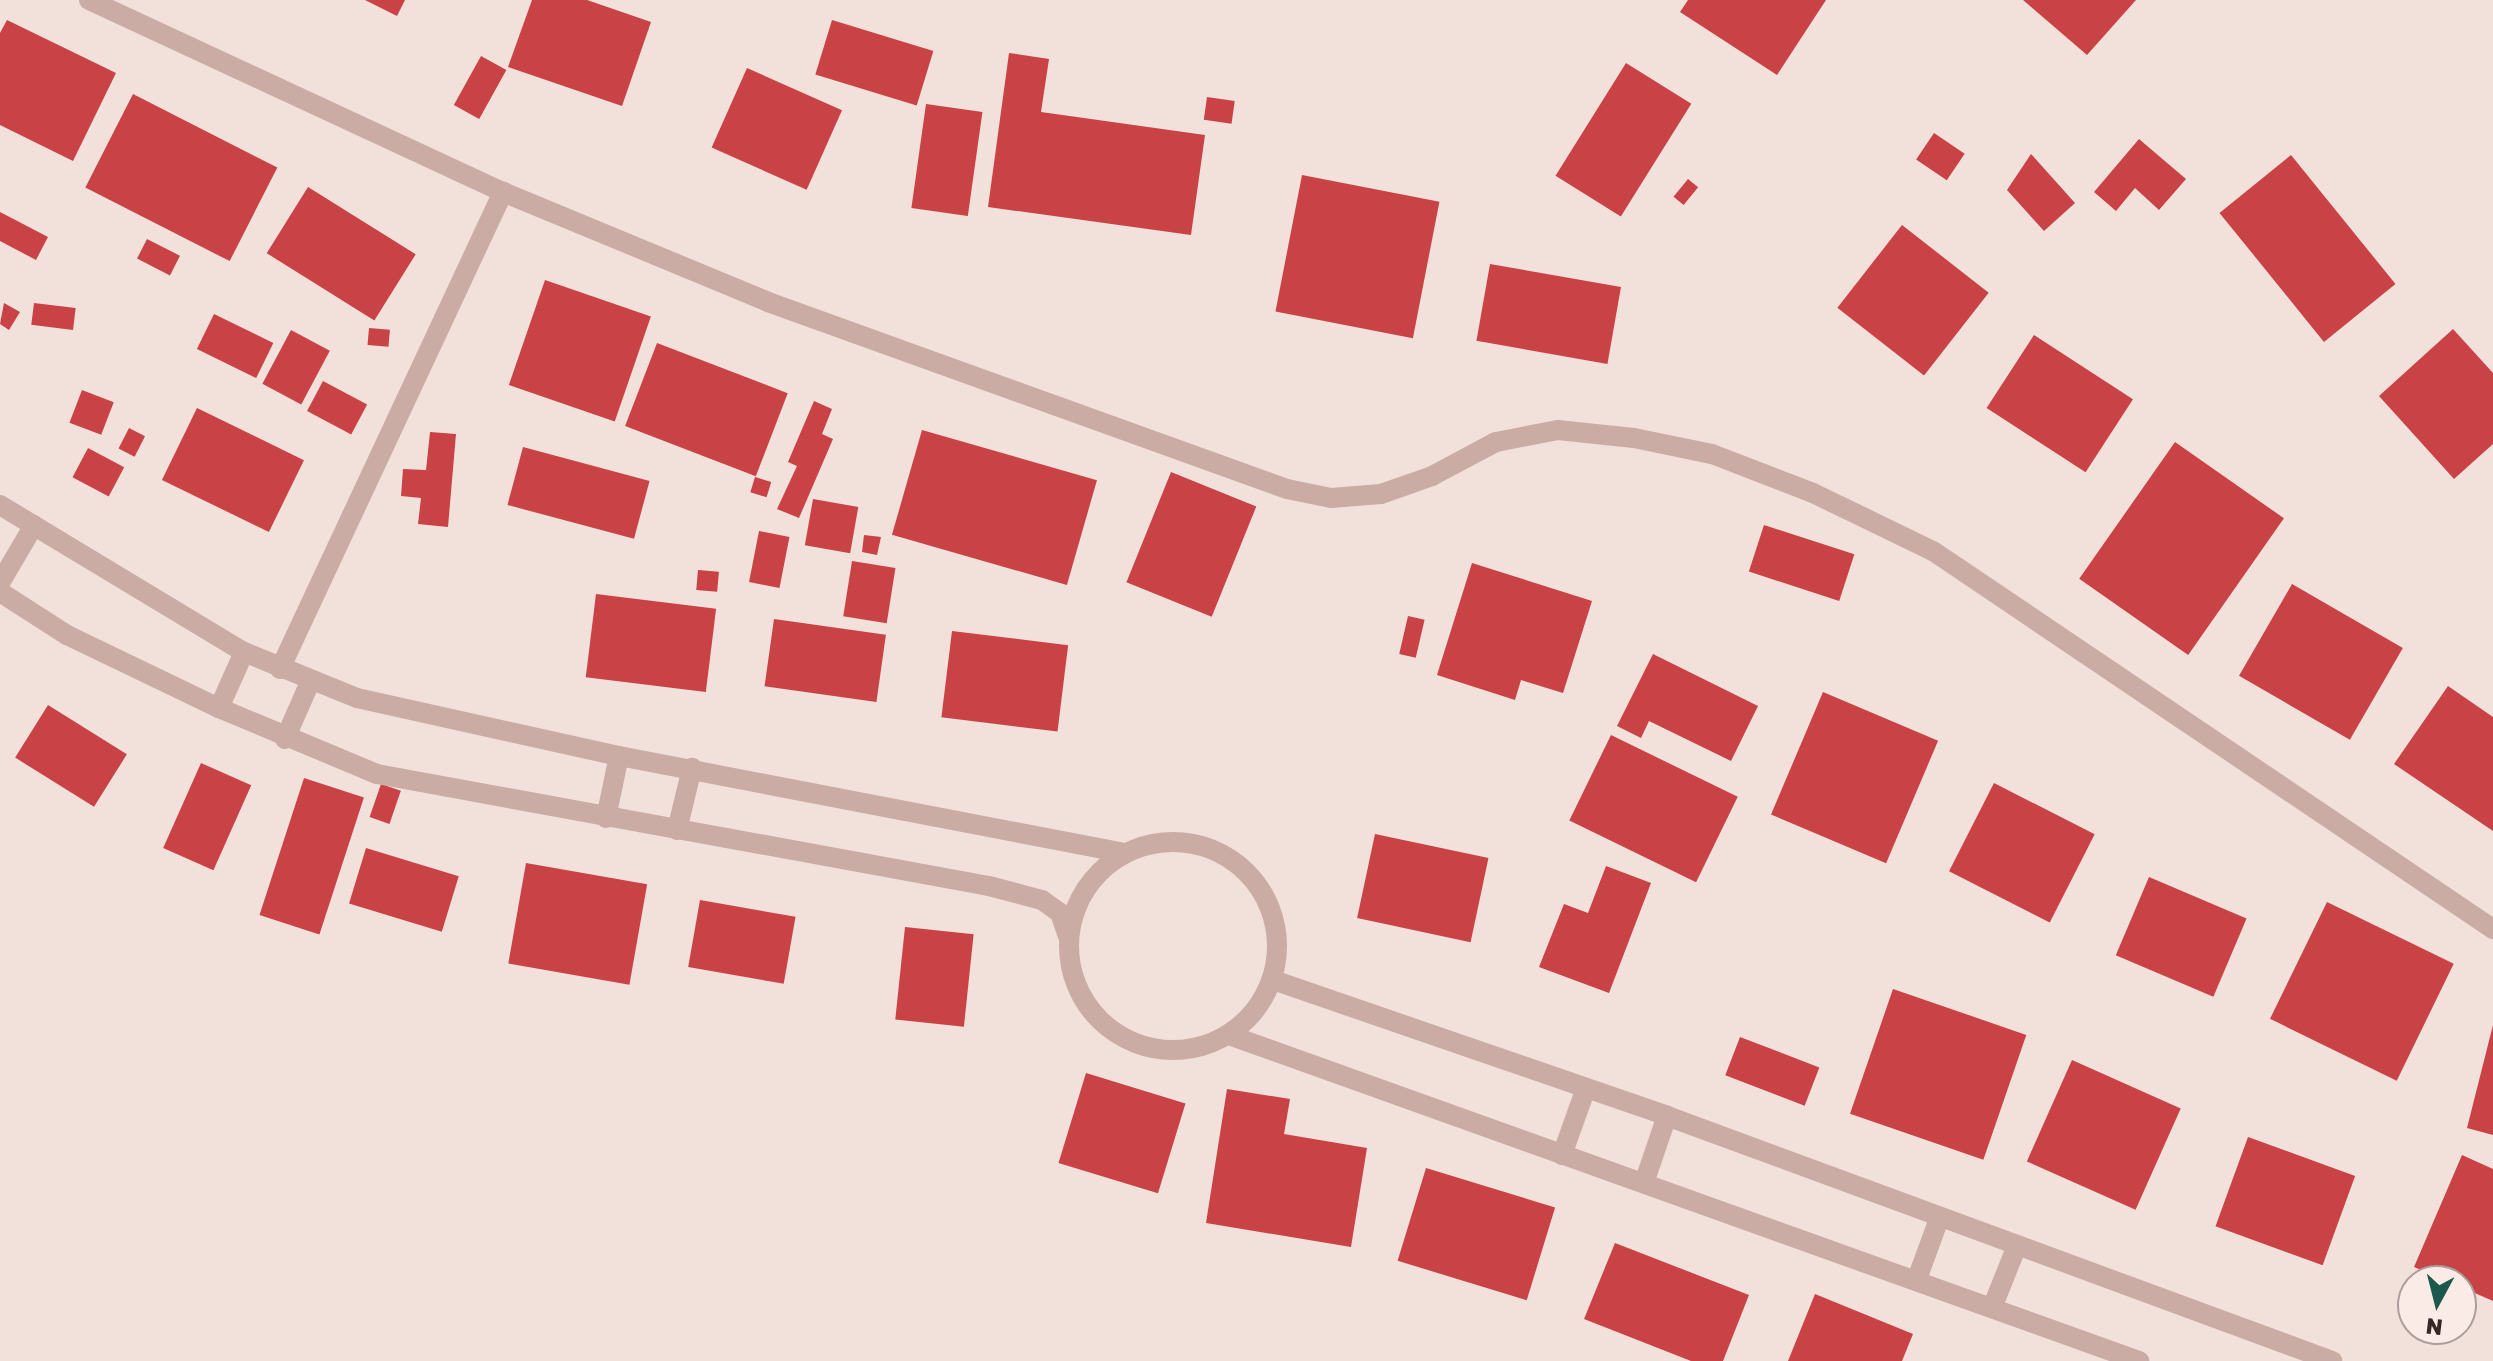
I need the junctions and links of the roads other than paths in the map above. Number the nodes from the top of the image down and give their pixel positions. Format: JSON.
{"nodes":[{"id":1,"x":89,"y":0,"type":"edge"},
{"id":2,"x":503,"y":192,"type":"junction"},
{"id":3,"x":0,"y":505,"type":"edge"},
{"id":4,"x":34,"y":525,"type":"junction"},
{"id":5,"x":0,"y":583,"type":"edge"},
{"id":6,"x":0,"y":592,"type":"edge"},
{"id":7,"x":244,"y":652,"type":"junction"},
{"id":8,"x":280,"y":669,"type":"junction"},
{"id":9,"x":310,"y":682,"type":"junction"},
{"id":10,"x":219,"y":708,"type":"junction"},
{"id":11,"x":285,"y":739,"type":"junction"},
{"id":12,"x":619,"y":756,"type":"junction"},
{"id":13,"x":692,"y":768,"type":"junction"},
{"id":14,"x":606,"y":818,"type":"junction"},
{"id":15,"x":677,"y":830,"type":"junction"},
{"id":16,"x":1124,"y":853,"type":"junction"},
{"id":17,"x":2493,"y":929,"type":"edge"},
{"id":18,"x":1068,"y":936,"type":"junction"},
{"id":19,"x":1273,"y":980,"type":"junction"},
{"id":20,"x":1229,"y":1035,"type":"junction"},
{"id":21,"x":1586,"y":1088,"type":"junction"},
{"id":22,"x":1667,"y":1116,"type":"junction"},
{"id":23,"x":1562,"y":1155,"type":"junction"},
{"id":24,"x":1644,"y":1183,"type":"junction"},
{"id":25,"x":1939,"y":1219,"type":"junction"},
{"id":26,"x":2016,"y":1248,"type":"junction"},
{"id":27,"x":1917,"y":1279,"type":"junction"},
{"id":28,"x":1992,"y":1308,"type":"junction"},
{"id":29,"x":2139,"y":1361,"type":"edge"},
{"id":30,"x":2332,"y":1361,"type":"edge"}],
"edges":[{"from":1,"to":2,"type":"street"},
{"from":2,"to":8,"type":"street"},
{"from":2,"to":17,"type":"street"},
{"from":3,"to":4,"type":"street"},
{"from":4,"to":5,"type":"street"},
{"from":4,"to":7,"type":"street"},
{"from":6,"to":10,"type":"street"},
{"from":7,"to":8,"type":"street"},
{"from":7,"to":10,"type":"street"},
{"from":8,"to":9,"type":"street"},
{"from":9,"to":11,"type":"street"},
{"from":9,"to":12,"type":"street"},
{"from":10,"to":11,"type":"street"},
{"from":11,"to":14,"type":"street"},
{"from":12,"to":13,"type":"street"},
{"from":12,"to":14,"type":"street"},
{"from":13,"to":15,"type":"street"},
{"from":13,"to":16,"type":"street"},
{"from":14,"to":15,"type":"street"},
{"from":15,"to":18,"type":"street"},
{"from":16,"to":18,"type":"street"},
{"from":16,"to":19,"type":"street"},
{"from":18,"to":20,"type":"street"},
{"from":19,"to":20,"type":"street"},
{"from":19,"to":21,"type":"street"},
{"from":20,"to":23,"type":"street"},
{"from":21,"to":22,"type":"street"},
{"from":21,"to":23,"type":"street"},
{"from":22,"to":24,"type":"street"},
{"from":22,"to":25,"type":"street"},
{"from":23,"to":24,"type":"street"},
{"from":24,"to":27,"type":"street"},
{"from":25,"to":26,"type":"street"},
{"from":25,"to":27,"type":"street"},
{"from":26,"to":28,"type":"street"},
{"from":26,"to":30,"type":"street"},
{"from":27,"to":28,"type":"street"},
{"from":28,"to":29,"type":"street"}]}
